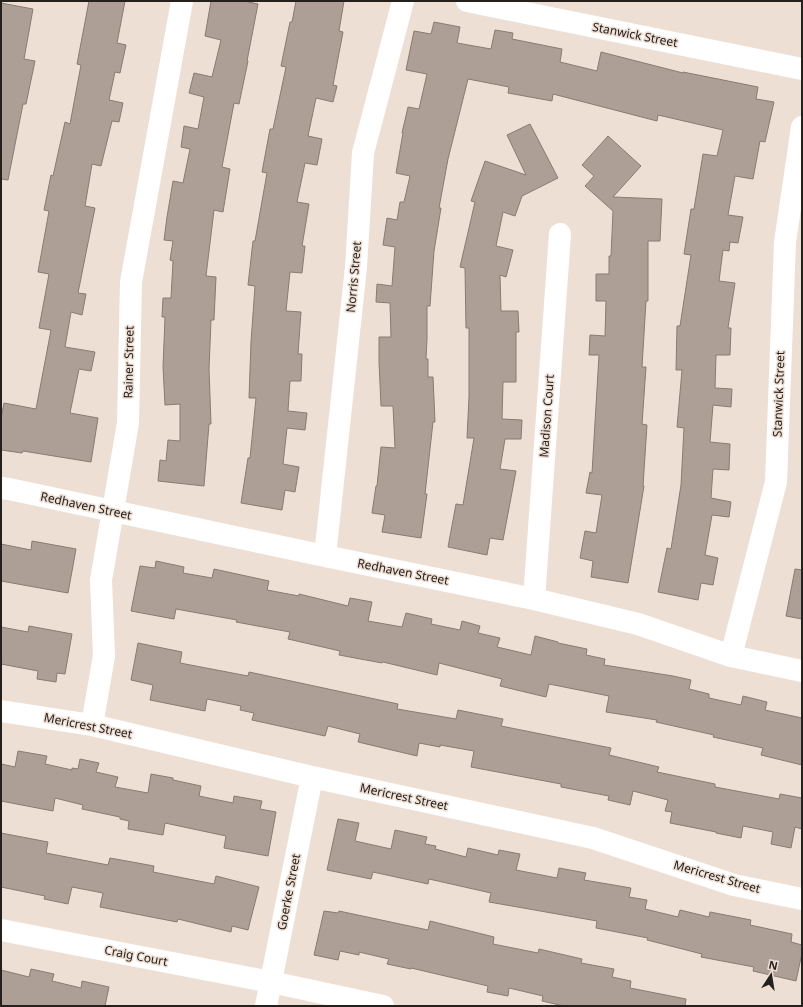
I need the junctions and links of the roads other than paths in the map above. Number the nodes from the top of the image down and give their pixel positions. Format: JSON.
{"nodes":[{"id":1,"x":182,"y":1,"type":"edge"},
{"id":2,"x":403,"y":1,"type":"edge"},
{"id":3,"x":467,"y":1,"type":"edge"},
{"id":4,"x":802,"y":69,"type":"edge"},
{"id":5,"x":802,"y":127,"type":"edge"},
{"id":6,"x":560,"y":234,"type":"dead end"},
{"id":7,"x":1,"y":488,"type":"edge"},
{"id":8,"x":112,"y":511,"type":"junction"},
{"id":9,"x":325,"y":556,"type":"junction"},
{"id":10,"x":534,"y":599,"type":"junction"},
{"id":11,"x":731,"y":656,"type":"junction"},
{"id":12,"x":802,"y":671,"type":"edge"},
{"id":13,"x":1,"y":710,"type":"edge"},
{"id":14,"x":92,"y":725,"type":"junction"},
{"id":15,"x":312,"y":777,"type":"junction"},
{"id":16,"x":802,"y":900,"type":"edge"},
{"id":17,"x":1,"y":930,"type":"edge"},
{"id":18,"x":271,"y":982,"type":"junction"},
{"id":19,"x":266,"y":1006,"type":"edge"},
{"id":20,"x":383,"y":1006,"type":"edge"}],
"edges":[{"from":1,"to":8,"type":"street","name":"Rainer Street"},
{"from":2,"to":9,"type":"street","name":"Norris Street"},
{"from":3,"to":4,"type":"street","name":"Stanwick Street"},
{"from":5,"to":11,"type":"street","name":"Stanwick Street"},
{"from":6,"to":10,"type":"street","name":"Madison Court"},
{"from":7,"to":8,"type":"street","name":"Redhaven Street"},
{"from":8,"to":9,"type":"street","name":"Redhaven Street"},
{"from":8,"to":14,"type":"street","name":"Rainer Street"},
{"from":9,"to":10,"type":"street","name":"Redhaven Street"},
{"from":10,"to":11,"type":"street","name":"Redhaven Street"},
{"from":11,"to":12,"type":"street","name":"Redhaven Street"},
{"from":13,"to":14,"type":"street","name":"Mericrest Street"},
{"from":14,"to":15,"type":"street","name":"Mericrest Street"},
{"from":15,"to":16,"type":"street","name":"Mericrest Street"},
{"from":15,"to":18,"type":"street","name":"Goerke Street"},
{"from":17,"to":18,"type":"street","name":"Craig Court"},
{"from":18,"to":19,"type":"street","name":"Goerke Street"},
{"from":18,"to":20,"type":"street","name":"Craig Court"}]}
